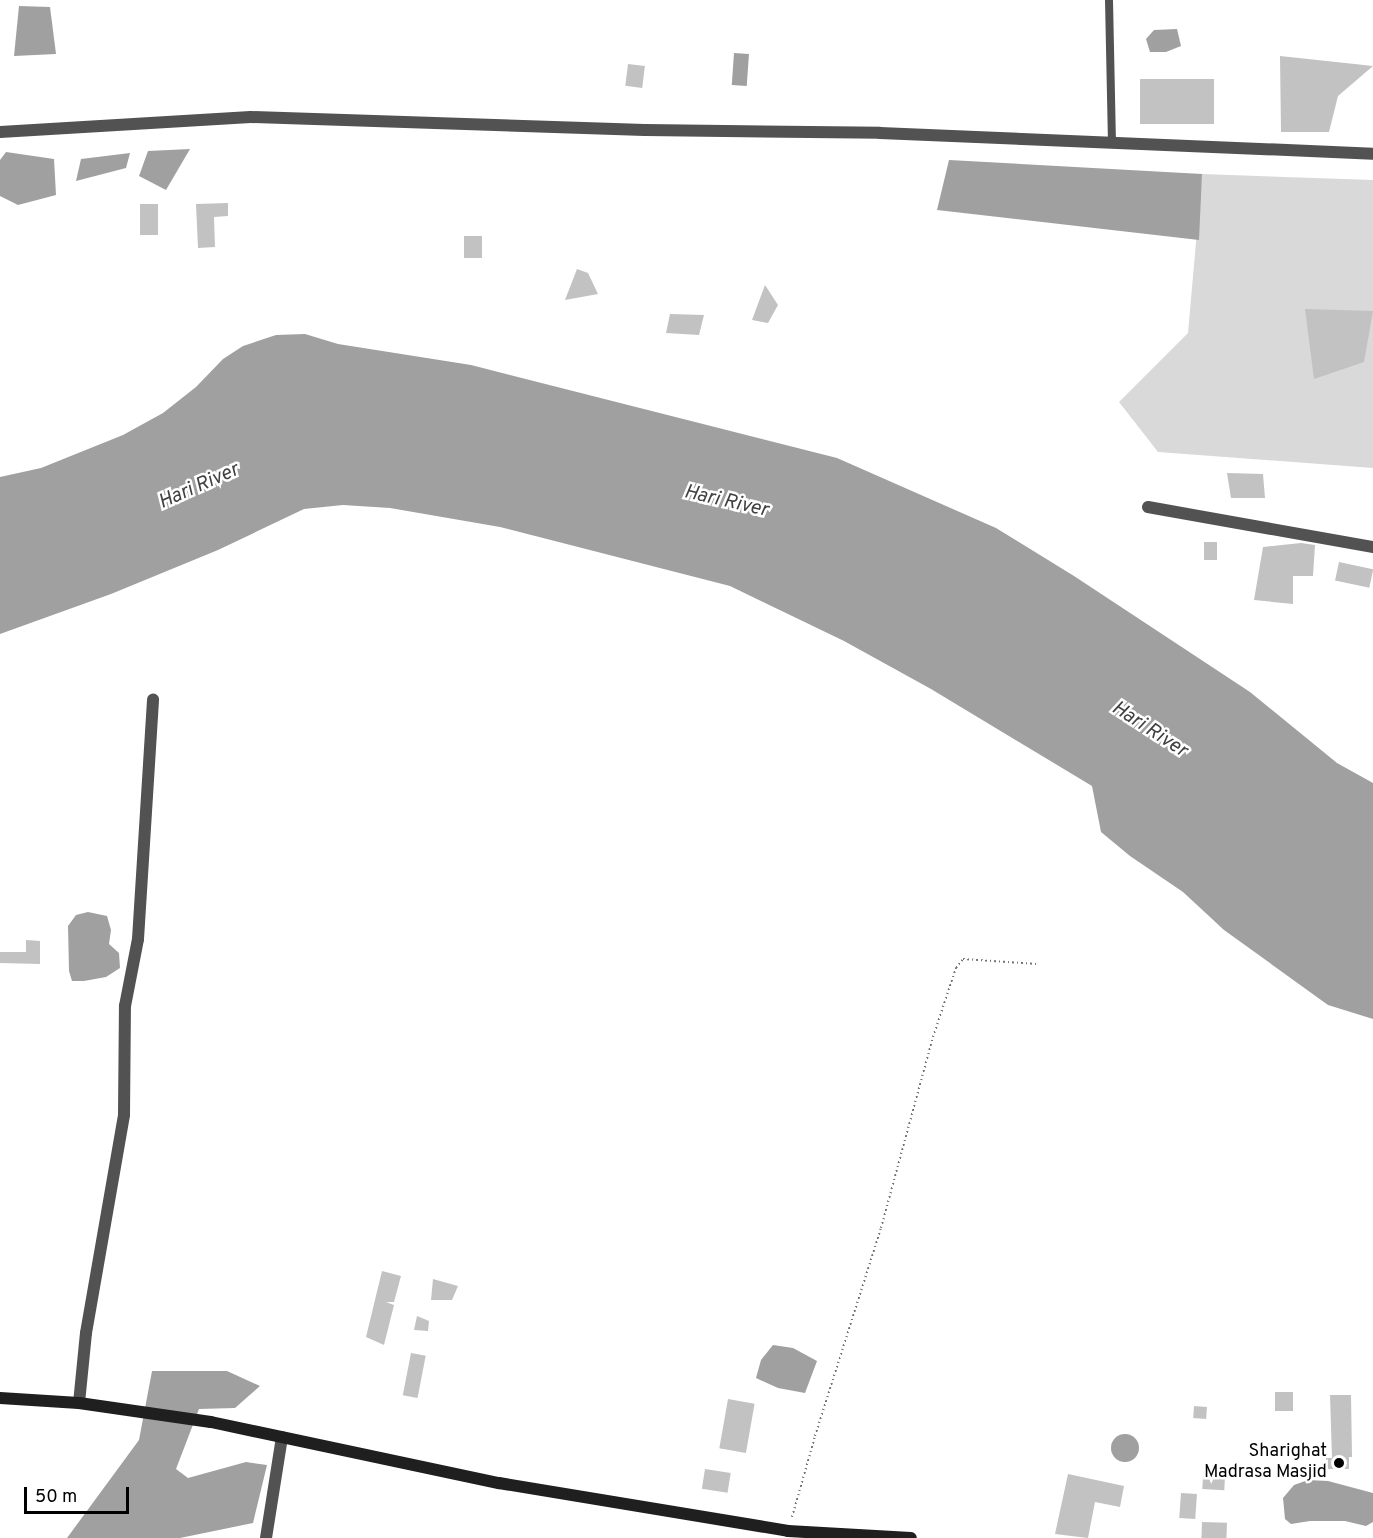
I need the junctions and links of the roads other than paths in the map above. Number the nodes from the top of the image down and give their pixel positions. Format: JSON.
{"nodes":[{"id":1,"x":1108,"y":0,"type":"edge"},
{"id":2,"x":0,"y":132,"type":"edge"},
{"id":3,"x":1112,"y":143,"type":"junction"},
{"id":4,"x":1373,"y":154,"type":"edge"},
{"id":5,"x":1148,"y":507,"type":"dead end"},
{"id":6,"x":1373,"y":547,"type":"edge"},
{"id":7,"x":153,"y":699,"type":"dead end"},
{"id":8,"x":0,"y":1398,"type":"edge"},
{"id":9,"x":79,"y":1402,"type":"junction"},
{"id":10,"x":282,"y":1437,"type":"junction"},
{"id":11,"x":266,"y":1538,"type":"edge"},
{"id":12,"x":910,"y":1538,"type":"edge"}],
"edges":[{"from":1,"to":3,"type":"lane"},
{"from":2,"to":3,"type":"street"},
{"from":3,"to":4,"type":"street"},
{"from":5,"to":6,"type":"street"},
{"from":7,"to":9,"type":"street"},
{"from":8,"to":9,"type":"main road"},
{"from":9,"to":10,"type":"main road"},
{"from":10,"to":11,"type":"street"},
{"from":10,"to":12,"type":"main road"}]}
